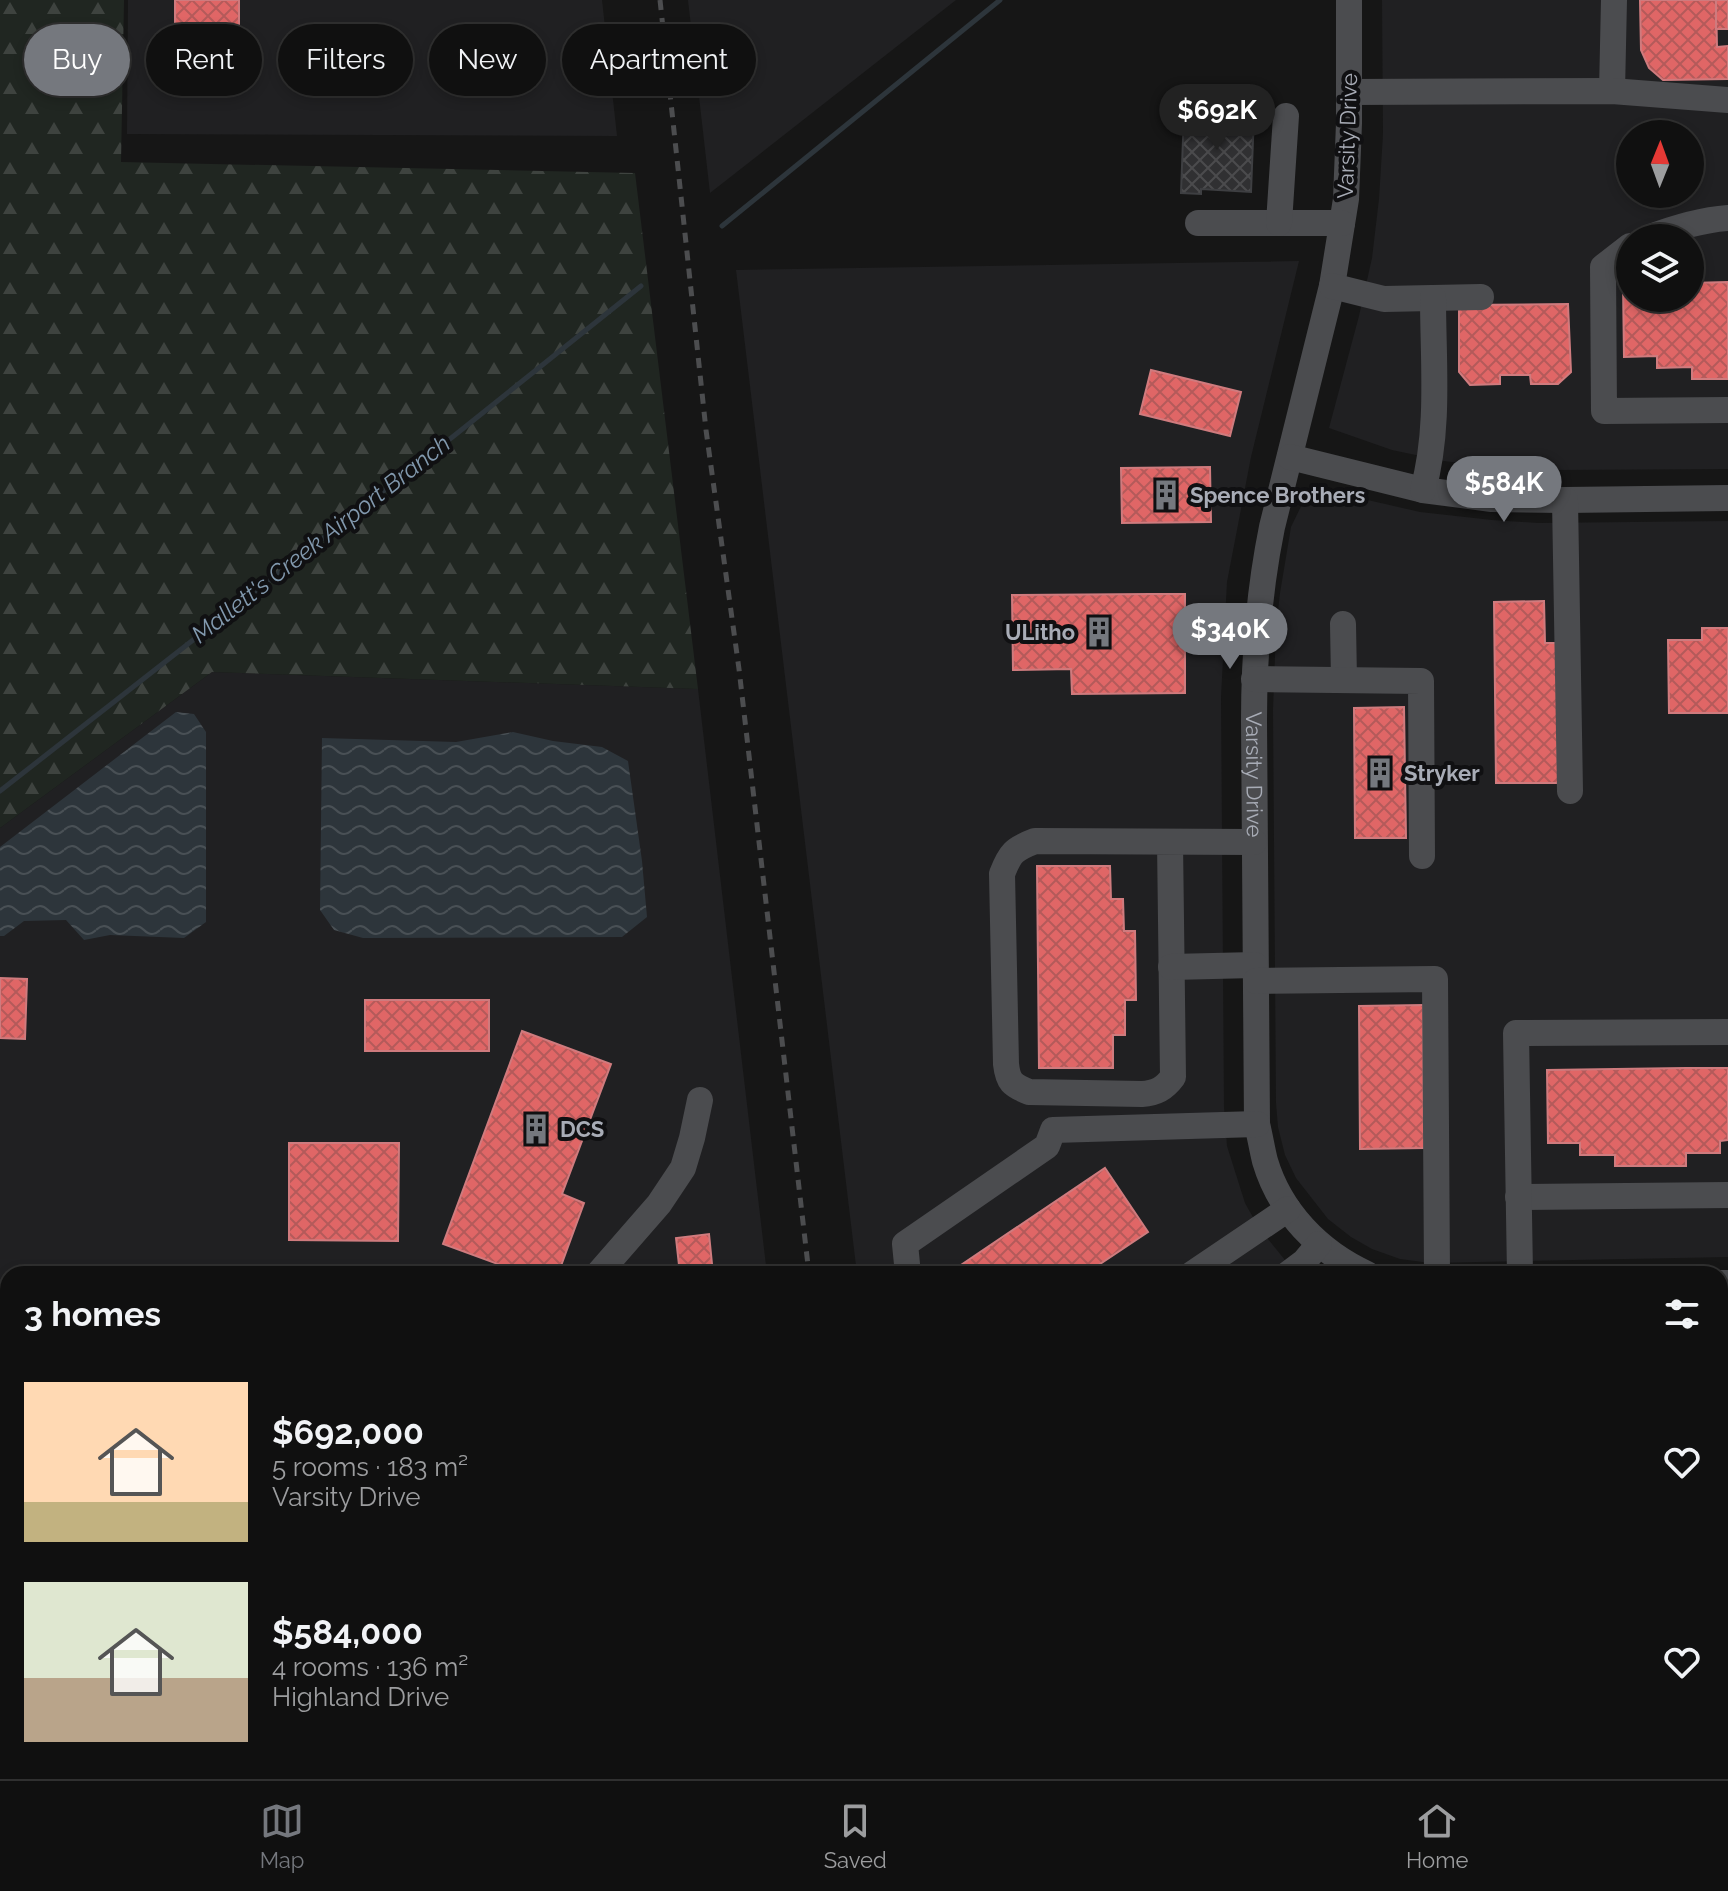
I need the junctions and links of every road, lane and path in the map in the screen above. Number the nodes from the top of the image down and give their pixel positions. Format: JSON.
{"nodes":[{"id":1,"x":1349,"y":0,"type":"edge"},
{"id":2,"x":1614,"y":0,"type":"edge"},
{"id":3,"x":1612,"y":91,"type":"junction"},
{"id":4,"x":1349,"y":92,"type":"junction"},
{"id":5,"x":1728,"y":100,"type":"edge"},
{"id":6,"x":1286,"y":116,"type":"dead end"},
{"id":7,"x":1728,"y":218,"type":"edge"},
{"id":8,"x":1198,"y":223,"type":"dead end"},
{"id":9,"x":1279,"y":223,"type":"junction"},
{"id":10,"x":1342,"y":223,"type":"junction"},
{"id":11,"x":1694,"y":224,"type":"edge"},
{"id":12,"x":1616,"y":257,"type":"edge"},
{"id":13,"x":1332,"y":286,"type":"junction"},
{"id":14,"x":1481,"y":297,"type":"dead end"},
{"id":15,"x":1433,"y":298,"type":"junction"},
{"id":16,"x":1728,"y":410,"type":"edge"},
{"id":17,"x":1290,"y":457,"type":"junction"},
{"id":18,"x":1423,"y":490,"type":"junction"},
{"id":19,"x":1728,"y":498,"type":"edge"},
{"id":20,"x":1565,"y":500,"type":"junction"},
{"id":21,"x":1343,"y":624,"type":"dead end"},
{"id":22,"x":1254,"y":679,"type":"junction"},
{"id":23,"x":1344,"y":680,"type":"junction"},
{"id":24,"x":1570,"y":791,"type":"dead end"},
{"id":25,"x":1170,"y":842,"type":"junction"},
{"id":26,"x":1254,"y":842,"type":"junction"},
{"id":27,"x":1422,"y":856,"type":"dead end"},
{"id":28,"x":1171,"y":967,"type":"junction"},
{"id":29,"x":1255,"y":973,"type":"junction"},
{"id":30,"x":1728,"y":1032,"type":"edge"},
{"id":31,"x":700,"y":1100,"type":"dead end"},
{"id":32,"x":1257,"y":1124,"type":"junction"},
{"id":33,"x":1728,"y":1195,"type":"edge"},
{"id":34,"x":1518,"y":1197,"type":"junction"},
{"id":35,"x":1288,"y":1209,"type":"junction"},
{"id":36,"x":1319,"y":1244,"type":"junction"},
{"id":37,"x":605,"y":1266,"type":"edge"},
{"id":38,"x":907,"y":1266,"type":"edge"},
{"id":39,"x":1204,"y":1266,"type":"edge"},
{"id":40,"x":1299,"y":1266,"type":"edge"},
{"id":41,"x":1354,"y":1266,"type":"edge"},
{"id":42,"x":1437,"y":1266,"type":"edge"},
{"id":43,"x":1520,"y":1266,"type":"edge"}],
"edges":[{"from":1,"to":4,"type":"street","name":"Varsity Drive"},
{"from":2,"to":3,"type":"street"},
{"from":3,"to":4,"type":"street"},
{"from":3,"to":5,"type":"street"},
{"from":4,"to":10,"type":"street","name":"Varsity Drive"},
{"from":6,"to":9,"type":"street"},
{"from":7,"to":11,"type":"street"},
{"from":8,"to":9,"type":"street"},
{"from":9,"to":10,"type":"street"},
{"from":10,"to":13,"type":"street","name":"Varsity Drive"},
{"from":12,"to":16,"type":"street"},
{"from":13,"to":15,"type":"street"},
{"from":13,"to":17,"type":"street","name":"Varsity Drive"},
{"from":14,"to":15,"type":"street"},
{"from":15,"to":18,"type":"street"},
{"from":17,"to":18,"type":"street"},
{"from":17,"to":22,"type":"street","name":"Varsity Drive"},
{"from":18,"to":20,"type":"street"},
{"from":19,"to":20,"type":"street"},
{"from":20,"to":24,"type":"street"},
{"from":21,"to":23,"type":"street"},
{"from":22,"to":23,"type":"street"},
{"from":22,"to":26,"type":"street","name":"Varsity Drive"},
{"from":23,"to":27,"type":"street"},
{"from":25,"to":26,"type":"street"},
{"from":25,"to":28,"type":"street"},
{"from":25,"to":28,"type":"street"},
{"from":26,"to":29,"type":"street","name":"Varsity Drive"},
{"from":28,"to":29,"type":"street"},
{"from":29,"to":32,"type":"street","name":"Varsity Drive"},
{"from":29,"to":42,"type":"street"},
{"from":30,"to":34,"type":"street"},
{"from":31,"to":37,"type":"street"},
{"from":32,"to":35,"type":"street","name":"Varsity Drive"},
{"from":32,"to":38,"type":"street"},
{"from":33,"to":34,"type":"street"},
{"from":34,"to":43,"type":"street"},
{"from":35,"to":36,"type":"street","name":"Varsity Drive"},
{"from":35,"to":39,"type":"street"},
{"from":36,"to":40,"type":"street"},
{"from":36,"to":41,"type":"street","name":"Varsity Drive"}]}
